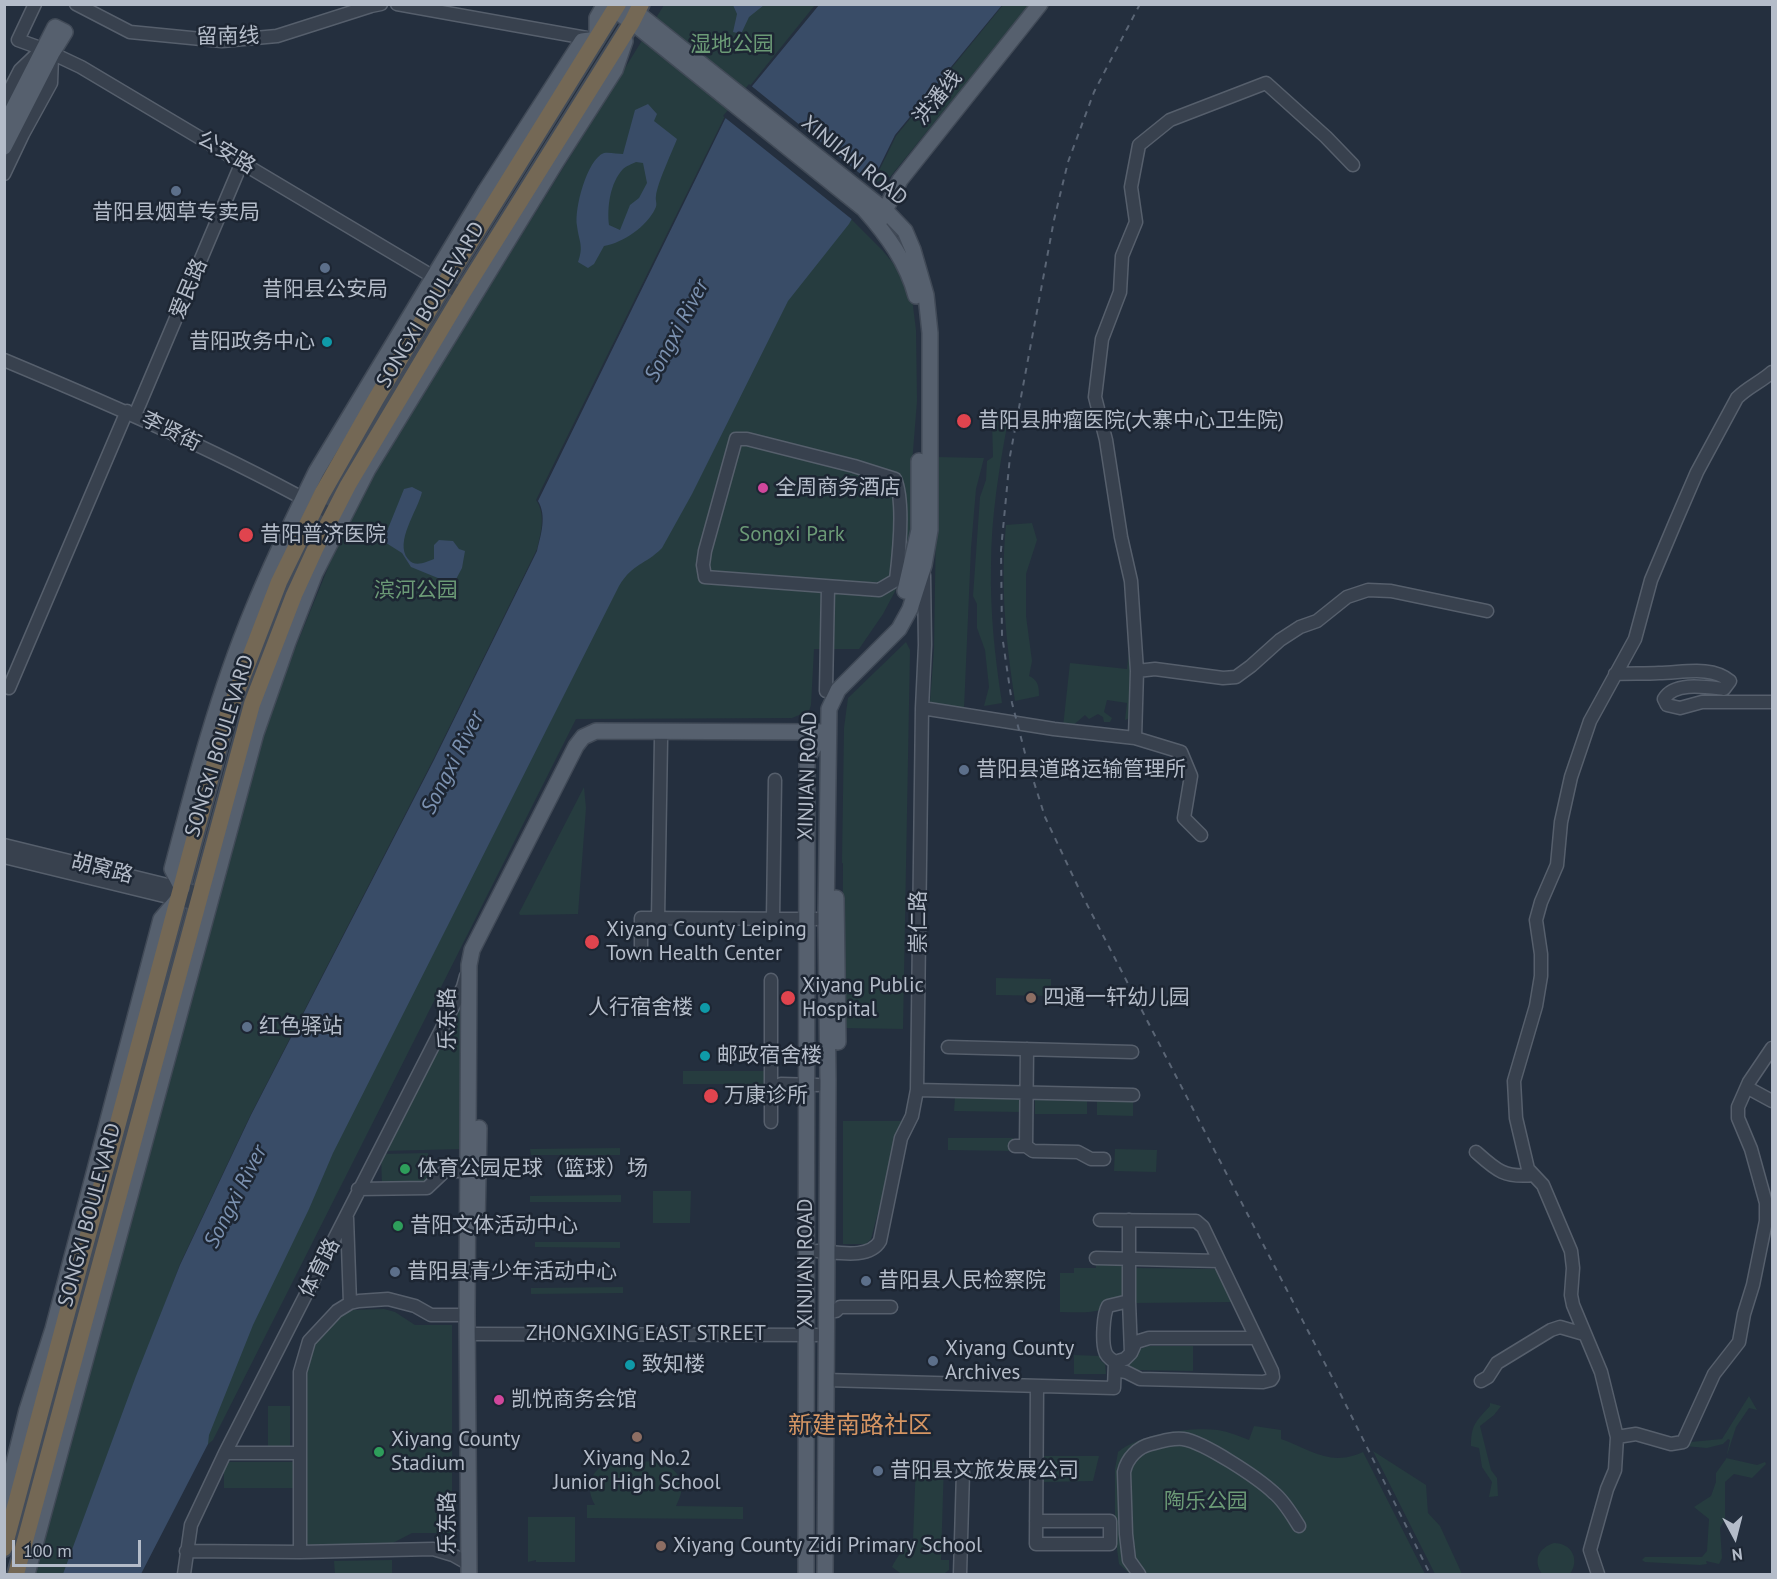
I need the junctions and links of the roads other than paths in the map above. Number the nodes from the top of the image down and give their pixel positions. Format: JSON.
{"nodes":[{"id":1,"x":35,"y":4,"type":"edge"},
{"id":2,"x":76,"y":4,"type":"edge"},
{"id":3,"x":381,"y":4,"type":"edge"},
{"id":4,"x":397,"y":4,"type":"edge"},
{"id":5,"x":1040,"y":4,"type":"edge"},
{"id":6,"x":627,"y":8,"type":"edge"},
{"id":7,"x":597,"y":39,"type":"junction"},
{"id":8,"x":48,"y":51,"type":"junction"},
{"id":9,"x":4,"y":101,"type":"edge"},
{"id":10,"x":4,"y":127,"type":"edge"},
{"id":11,"x":4,"y":147,"type":"edge"},
{"id":12,"x":242,"y":162,"type":"junction"},
{"id":13,"x":1353,"y":165,"type":"dead end"},
{"id":14,"x":4,"y":174,"type":"edge"},
{"id":15,"x":882,"y":218,"type":"junction"},
{"id":16,"x":439,"y":280,"type":"junction"},
{"id":17,"x":462,"y":294,"type":"junction"},
{"id":18,"x":4,"y":360,"type":"edge"},
{"id":19,"x":1773,"y":372,"type":"edge"},
{"id":20,"x":131,"y":413,"type":"junction"},
{"id":21,"x":310,"y":502,"type":"junction"},
{"id":22,"x":333,"y":515,"type":"junction"},
{"id":23,"x":924,"y":565,"type":"junction"},
{"id":24,"x":828,"y":587,"type":"junction"},
{"id":25,"x":1487,"y":611,"type":"dead end"},
{"id":26,"x":1137,"y":671,"type":"junction"},
{"id":27,"x":1615,"y":674,"type":"junction"},
{"id":28,"x":7,"y":687,"type":"edge"},
{"id":29,"x":826,"y":691,"type":"junction"},
{"id":30,"x":1773,"y":702,"type":"edge"},
{"id":31,"x":922,"y":708,"type":"junction"},
{"id":32,"x":823,"y":737,"type":"junction"},
{"id":33,"x":1135,"y":738,"type":"junction"},
{"id":34,"x":661,"y":740,"type":"junction"},
{"id":35,"x":775,"y":780,"type":"dead end"},
{"id":36,"x":1201,"y":835,"type":"dead end"},
{"id":37,"x":4,"y":845,"type":"edge"},
{"id":38,"x":4,"y":857,"type":"edge"},
{"id":39,"x":180,"y":893,"type":"junction"},
{"id":40,"x":199,"y":898,"type":"junction"},
{"id":41,"x":658,"y":919,"type":"junction"},
{"id":42,"x":773,"y":919,"type":"junction"},
{"id":43,"x":812,"y":919,"type":"junction"},
{"id":44,"x":640,"y":954,"type":"dead end"},
{"id":45,"x":469,"y":965,"type":"junction"},
{"id":46,"x":771,"y":980,"type":"dead end"},
{"id":47,"x":948,"y":1047,"type":"dead end"},
{"id":48,"x":1773,"y":1048,"type":"edge"},
{"id":49,"x":1028,"y":1049,"type":"junction"},
{"id":50,"x":1132,"y":1052,"type":"dead end"},
{"id":51,"x":813,"y":1084,"type":"junction"},
{"id":52,"x":1748,"y":1088,"type":"junction"},
{"id":53,"x":771,"y":1089,"type":"junction"},
{"id":54,"x":917,"y":1090,"type":"junction"},
{"id":55,"x":1027,"y":1092,"type":"junction"},
{"id":56,"x":1133,"y":1095,"type":"dead end"},
{"id":57,"x":1773,"y":1101,"type":"edge"},
{"id":58,"x":148,"y":1106,"type":"junction"},
{"id":59,"x":771,"y":1122,"type":"dead end"},
{"id":60,"x":1476,"y":1152,"type":"dead end"},
{"id":61,"x":1104,"y":1159,"type":"dead end"},
{"id":62,"x":467,"y":1171,"type":"junction"},
{"id":63,"x":1533,"y":1175,"type":"junction"},
{"id":64,"x":358,"y":1189,"type":"junction"},
{"id":65,"x":346,"y":1215,"type":"junction"},
{"id":66,"x":1100,"y":1220,"type":"dead end"},
{"id":67,"x":1129,"y":1220,"type":"junction"},
{"id":68,"x":827,"y":1251,"type":"junction"},
{"id":69,"x":1096,"y":1258,"type":"dead end"},
{"id":70,"x":1129,"y":1258,"type":"junction"},
{"id":71,"x":1219,"y":1261,"type":"junction"},
{"id":72,"x":1129,"y":1301,"type":"junction"},
{"id":73,"x":350,"y":1303,"type":"junction"},
{"id":74,"x":891,"y":1308,"type":"dead end"},
{"id":75,"x":831,"y":1311,"type":"junction"},
{"id":76,"x":467,"y":1315,"type":"junction"},
{"id":77,"x":476,"y":1334,"type":"junction"},
{"id":78,"x":1584,"y":1334,"type":"junction"},
{"id":79,"x":811,"y":1335,"type":"junction"},
{"id":80,"x":1256,"y":1338,"type":"junction"},
{"id":81,"x":1131,"y":1353,"type":"junction"},
{"id":82,"x":1115,"y":1366,"type":"junction"},
{"id":83,"x":1481,"y":1381,"type":"dead end"},
{"id":84,"x":831,"y":1382,"type":"junction"},
{"id":85,"x":1037,"y":1386,"type":"junction"},
{"id":86,"x":1617,"y":1437,"type":"junction"},
{"id":87,"x":225,"y":1453,"type":"junction"},
{"id":88,"x":300,"y":1453,"type":"junction"},
{"id":89,"x":963,"y":1472,"type":"dead end"},
{"id":90,"x":4,"y":1503,"type":"edge"},
{"id":91,"x":1036,"y":1521,"type":"junction"},
{"id":92,"x":1299,"y":1526,"type":"dead end"},
{"id":93,"x":4,"y":1548,"type":"edge"},
{"id":94,"x":186,"y":1551,"type":"junction"},
{"id":95,"x":300,"y":1552,"type":"junction"},
{"id":96,"x":472,"y":1571,"type":"edge"},
{"id":97,"x":16,"y":1575,"type":"edge"},
{"id":98,"x":27,"y":1575,"type":"edge"},
{"id":99,"x":184,"y":1575,"type":"edge"},
{"id":100,"x":806,"y":1575,"type":"edge"},
{"id":101,"x":815,"y":1575,"type":"edge"},
{"id":102,"x":825,"y":1575,"type":"edge"},
{"id":103,"x":836,"y":1575,"type":"edge"},
{"id":104,"x":960,"y":1575,"type":"edge"},
{"id":105,"x":1139,"y":1575,"type":"edge"},
{"id":106,"x":1598,"y":1575,"type":"edge"}],
"edges":[{"from":1,"to":8,"type":"street","name":"公安路"},
{"from":2,"to":3,"type":"street","name":"留南线"},
{"from":4,"to":7,"type":"street"},
{"from":5,"to":15,"type":"main road","name":"洪潘线"},
{"from":6,"to":7,"type":"highway","name":"SONGXI BOULEVARD"},
{"from":6,"to":15,"type":"main road","name":"XINJIAN ROAD"},
{"from":6,"to":17,"type":"highway","name":"SONGXI BOULEVARD"},
{"from":6,"to":58,"type":"main road"},
{"from":7,"to":16,"type":"highway","name":"SONGXI BOULEVARD"},
{"from":8,"to":9,"type":"street"},
{"from":8,"to":10,"type":"main road"},
{"from":8,"to":11,"type":"main road"},
{"from":8,"to":12,"type":"street","name":"公安路"},
{"from":8,"to":14,"type":"street"},
{"from":12,"to":16,"type":"street","name":"公安路"},
{"from":12,"to":20,"type":"street","name":"爱民路"},
{"from":13,"to":26,"type":"street"},
{"from":15,"to":23,"type":"main road","name":"XINJIAN ROAD"},
{"from":15,"to":29,"type":"main road","name":"XINJIAN ROAD"},
{"from":16,"to":17,"type":"street","name":"公安路"},
{"from":16,"to":21,"type":"highway","name":"SONGXI BOULEVARD"},
{"from":17,"to":22,"type":"highway","name":"SONGXI BOULEVARD"},
{"from":18,"to":20,"type":"street","name":"李贤街"},
{"from":19,"to":27,"type":"street"},
{"from":20,"to":21,"type":"street","name":"李贤街"},
{"from":20,"to":28,"type":"street","name":"爱民路"},
{"from":21,"to":22,"type":"street","name":"李贤街"},
{"from":21,"to":39,"type":"highway","name":"SONGXI BOULEVARD"},
{"from":22,"to":40,"type":"highway","name":"SONGXI BOULEVARD"},
{"from":23,"to":31,"type":"street","name":"崇仁路"},
{"from":23,"to":32,"type":"main road","name":"XINJIAN ROAD"},
{"from":24,"to":24,"type":"street"},
{"from":24,"to":29,"type":"street"},
{"from":25,"to":26,"type":"street"},
{"from":26,"to":33,"type":"street"},
{"from":27,"to":30,"type":"street"},
{"from":27,"to":63,"type":"street"},
{"from":29,"to":32,"type":"main road","name":"XINJIAN ROAD"},
{"from":31,"to":33,"type":"street"},
{"from":31,"to":54,"type":"street","name":"崇仁路"},
{"from":32,"to":34,"type":"main road","name":"乐东路"},
{"from":32,"to":43,"type":"main road","name":"XINJIAN ROAD"},
{"from":32,"to":45,"type":"main road","name":"乐东路"},
{"from":32,"to":68,"type":"main road","name":"XINJIAN ROAD"},
{"from":33,"to":36,"type":"street"},
{"from":34,"to":41,"type":"street"},
{"from":34,"to":77,"type":"main road","name":"乐东路"},
{"from":35,"to":42,"type":"street"},
{"from":37,"to":39,"type":"street","name":"胡窝路"},
{"from":38,"to":39,"type":"street","name":"胡窝路"},
{"from":39,"to":40,"type":"street","name":"胡窝路"},
{"from":39,"to":90,"type":"main road"},
{"from":39,"to":93,"type":"highway","name":"SONGXI BOULEVARD"},
{"from":40,"to":58,"type":"highway","name":"SONGXI BOULEVARD"},
{"from":41,"to":42,"type":"street"},
{"from":41,"to":44,"type":"street"},
{"from":42,"to":43,"type":"street"},
{"from":43,"to":51,"type":"main road","name":"XINJIAN ROAD"},
{"from":45,"to":62,"type":"main road","name":"乐东路"},
{"from":45,"to":64,"type":"street","name":"体育路"},
{"from":46,"to":53,"type":"street"},
{"from":47,"to":49,"type":"street"},
{"from":48,"to":52,"type":"street"},
{"from":49,"to":50,"type":"street"},
{"from":49,"to":55,"type":"street"},
{"from":51,"to":53,"type":"street"},
{"from":51,"to":68,"type":"main road","name":"XINJIAN ROAD"},
{"from":51,"to":79,"type":"main road"},
{"from":52,"to":57,"type":"street"},
{"from":52,"to":86,"type":"street"},
{"from":53,"to":59,"type":"street"},
{"from":54,"to":55,"type":"street"},
{"from":54,"to":68,"type":"street","name":"崇仁路"},
{"from":55,"to":56,"type":"street"},
{"from":55,"to":61,"type":"street"},
{"from":58,"to":97,"type":"highway","name":"SONGXI BOULEVARD"},
{"from":58,"to":98,"type":"main road"},
{"from":60,"to":63,"type":"street"},
{"from":62,"to":64,"type":"street"},
{"from":62,"to":76,"type":"main road","name":"乐东路"},
{"from":63,"to":78,"type":"street"},
{"from":64,"to":65,"type":"street","name":"体育路"},
{"from":65,"to":73,"type":"street"},
{"from":65,"to":87,"type":"street","name":"体育路"},
{"from":66,"to":67,"type":"street"},
{"from":67,"to":70,"type":"street"},
{"from":67,"to":71,"type":"street"},
{"from":68,"to":75,"type":"main road","name":"XINJIAN ROAD"},
{"from":68,"to":79,"type":"main road","name":"XINJIAN ROAD"},
{"from":69,"to":70,"type":"street"},
{"from":70,"to":71,"type":"street"},
{"from":70,"to":72,"type":"street"},
{"from":71,"to":80,"type":"street"},
{"from":72,"to":81,"type":"street"},
{"from":72,"to":82,"type":"street"},
{"from":73,"to":76,"type":"street"},
{"from":73,"to":88,"type":"street"},
{"from":74,"to":75,"type":"street"},
{"from":75,"to":84,"type":"main road","name":"XINJIAN ROAD"},
{"from":76,"to":96,"type":"main road","name":"乐东路"},
{"from":77,"to":79,"type":"street","name":"ZHONGXING EAST STREET"},
{"from":77,"to":96,"type":"main road","name":"乐东路"},
{"from":78,"to":83,"type":"street"},
{"from":78,"to":86,"type":"street"},
{"from":79,"to":100,"type":"main road"},
{"from":79,"to":101,"type":"main road","name":"XINJIAN ROAD"},
{"from":80,"to":81,"type":"street"},
{"from":80,"to":82,"type":"street"},
{"from":81,"to":82,"type":"street"},
{"from":82,"to":85,"type":"street"},
{"from":84,"to":85,"type":"street"},
{"from":84,"to":102,"type":"main road","name":"XINJIAN ROAD"},
{"from":84,"to":103,"type":"main road"},
{"from":85,"to":91,"type":"street"},
{"from":86,"to":106,"type":"street"},
{"from":87,"to":88,"type":"street"},
{"from":87,"to":94,"type":"street","name":"体育路"},
{"from":88,"to":95,"type":"street"},
{"from":89,"to":104,"type":"street"},
{"from":91,"to":91,"type":"street"},
{"from":92,"to":105,"type":"street"},
{"from":94,"to":95,"type":"street"},
{"from":94,"to":99,"type":"street","name":"体育路"},
{"from":95,"to":96,"type":"street"}]}
